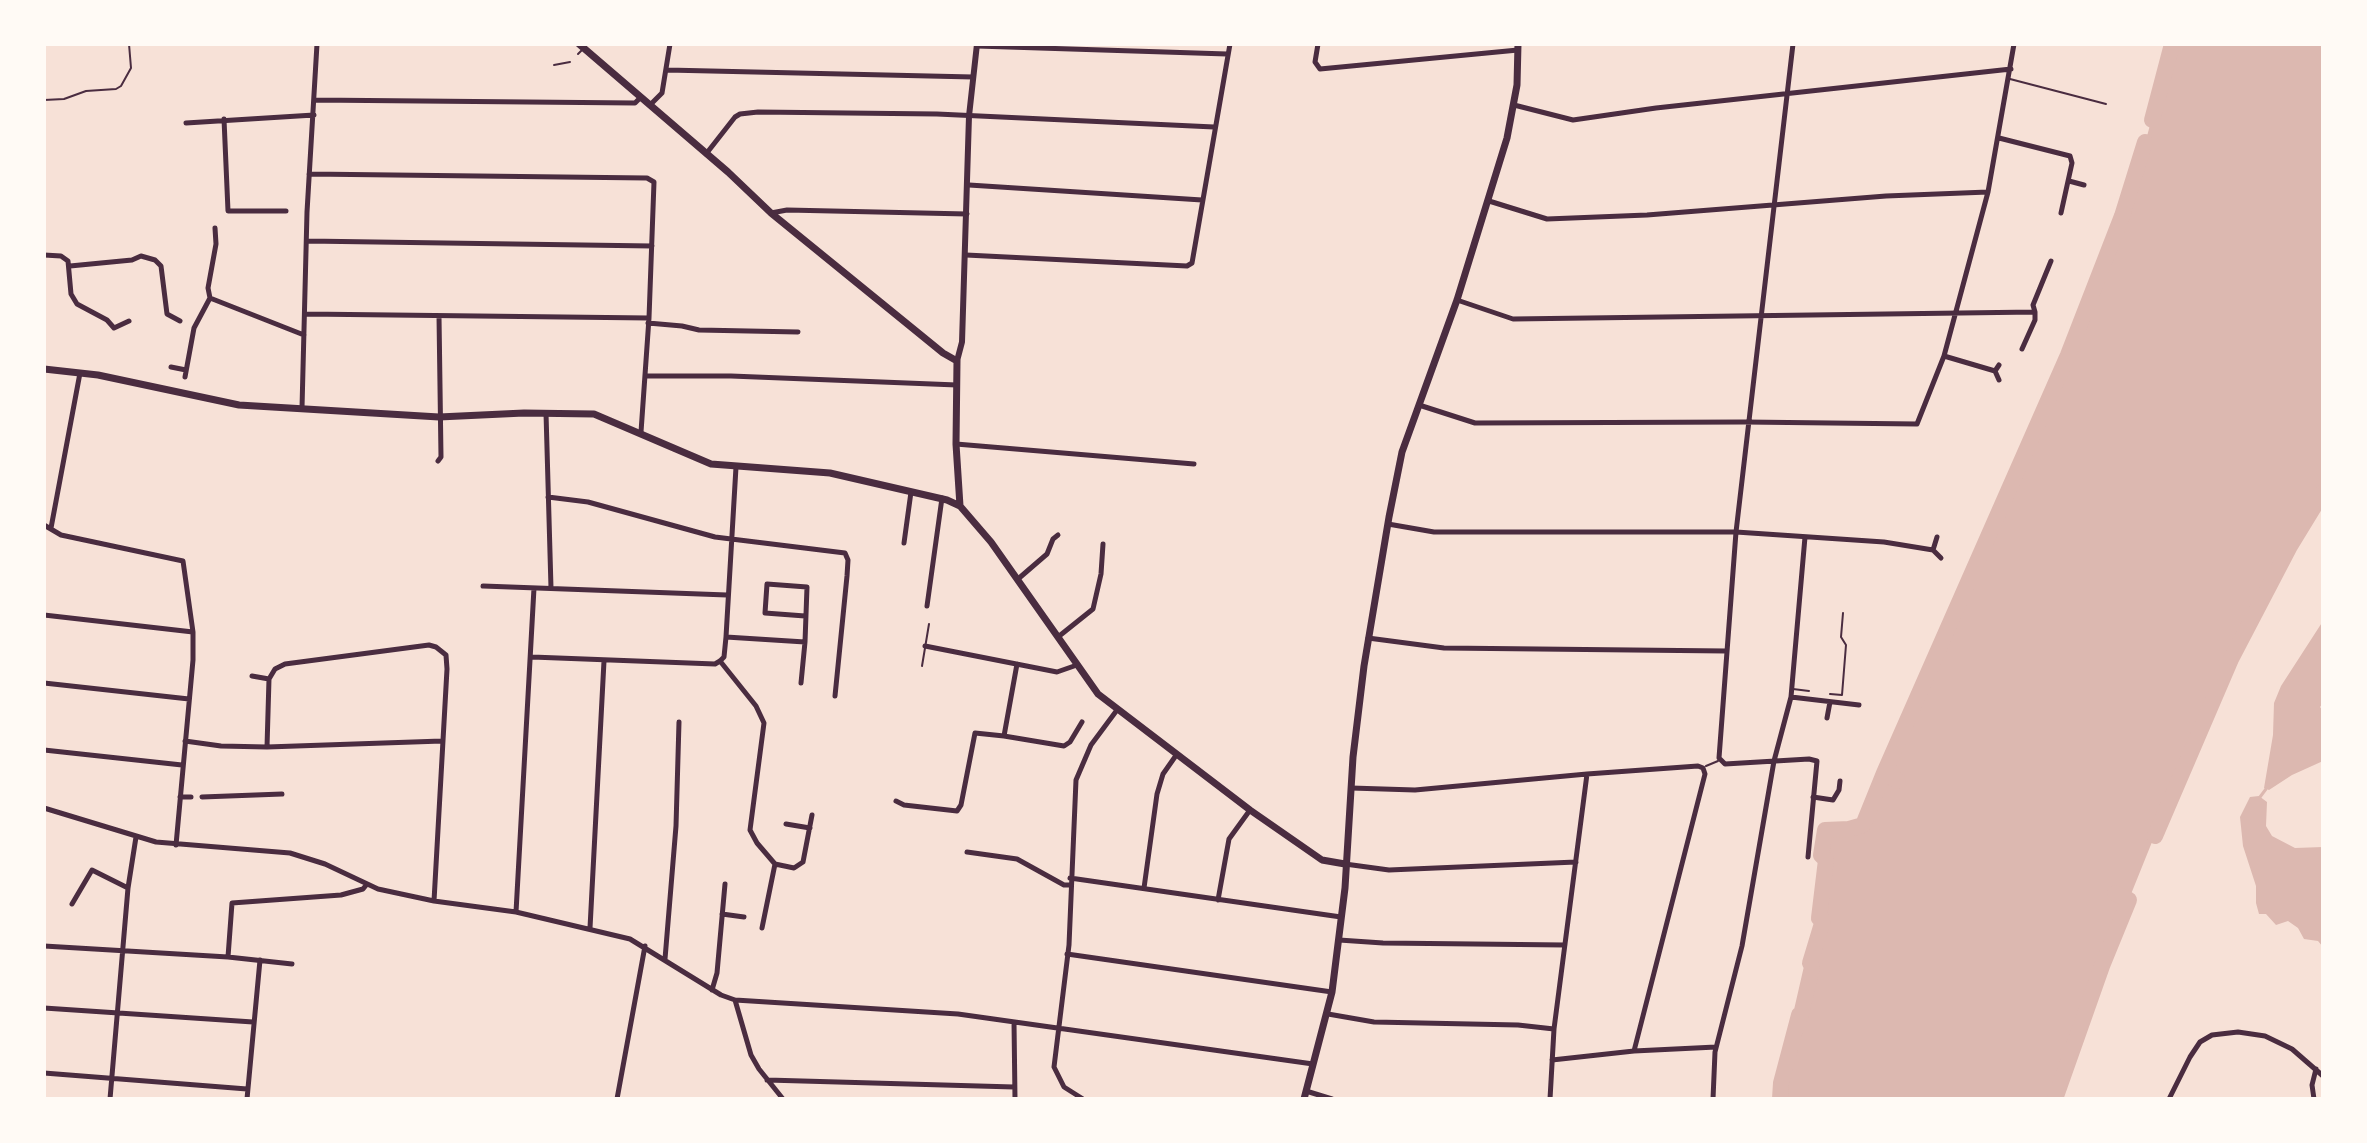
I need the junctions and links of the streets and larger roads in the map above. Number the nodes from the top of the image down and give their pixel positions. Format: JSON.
{"nodes":[{"id":1,"x":317,"y":44,"type":"edge"},
{"id":2,"x":670,"y":44,"type":"edge"},
{"id":3,"x":1230,"y":44,"type":"edge"},
{"id":4,"x":1318,"y":44,"type":"edge"},
{"id":5,"x":1793,"y":44,"type":"edge"},
{"id":6,"x":2014,"y":44,"type":"edge"},
{"id":7,"x":977,"y":45,"type":"edge"},
{"id":8,"x":1518,"y":47,"type":"edge"},
{"id":9,"x":580,"y":49,"type":"edge"},
{"id":10,"x":1227,"y":54,"type":"junction"},
{"id":11,"x":2011,"y":69,"type":"junction"},
{"id":12,"x":667,"y":70,"type":"junction"},
{"id":13,"x":973,"y":77,"type":"junction"},
{"id":14,"x":1788,"y":94,"type":"junction"},
{"id":15,"x":641,"y":97,"type":"junction"},
{"id":16,"x":314,"y":100,"type":"junction"},
{"id":17,"x":650,"y":105,"type":"junction"},
{"id":18,"x":1514,"y":105,"type":"junction"},
{"id":19,"x":314,"y":115,"type":"junction"},
{"id":20,"x":969,"y":116,"type":"junction"},
{"id":21,"x":224,"y":119,"type":"junction"},
{"id":22,"x":186,"y":123,"type":"dead end"},
{"id":23,"x":1214,"y":127,"type":"junction"},
{"id":24,"x":1999,"y":138,"type":"junction"},
{"id":25,"x":705,"y":154,"type":"junction"},
{"id":26,"x":309,"y":174,"type":"junction"},
{"id":27,"x":2069,"y":181,"type":"junction"},
{"id":28,"x":969,"y":185,"type":"junction"},
{"id":29,"x":2084,"y":185,"type":"dead end"},
{"id":30,"x":1988,"y":192,"type":"junction"},
{"id":31,"x":1202,"y":200,"type":"junction"},
{"id":32,"x":1489,"y":201,"type":"junction"},
{"id":33,"x":1775,"y":205,"type":"junction"},
{"id":34,"x":286,"y":211,"type":"dead end"},
{"id":35,"x":771,"y":213,"type":"junction"},
{"id":36,"x":2061,"y":213,"type":"dead end"},
{"id":37,"x":968,"y":214,"type":"junction"},
{"id":38,"x":215,"y":228,"type":"dead end"},
{"id":39,"x":307,"y":241,"type":"junction"},
{"id":40,"x":652,"y":246,"type":"junction"},
{"id":41,"x":44,"y":255,"type":"edge"},
{"id":42,"x":966,"y":255,"type":"junction"},
{"id":43,"x":2051,"y":261,"type":"dead end"},
{"id":44,"x":70,"y":266,"type":"junction"},
{"id":45,"x":210,"y":298,"type":"junction"},
{"id":46,"x":1457,"y":300,"type":"junction"},
{"id":47,"x":1957,"y":312,"type":"junction"},
{"id":48,"x":2035,"y":312,"type":"junction"},
{"id":49,"x":305,"y":314,"type":"junction"},
{"id":50,"x":439,"y":316,"type":"junction"},
{"id":51,"x":1763,"y":316,"type":"junction"},
{"id":52,"x":129,"y":321,"type":"dead end"},
{"id":53,"x":180,"y":321,"type":"dead end"},
{"id":54,"x":649,"y":321,"type":"junction"},
{"id":55,"x":798,"y":332,"type":"dead end"},
{"id":56,"x":304,"y":335,"type":"junction"},
{"id":57,"x":2022,"y":349,"type":"dead end"},
{"id":58,"x":1944,"y":356,"type":"junction"},
{"id":59,"x":957,"y":361,"type":"junction"},
{"id":60,"x":171,"y":367,"type":"dead end"},
{"id":61,"x":44,"y":369,"type":"edge"},
{"id":62,"x":80,"y":373,"type":"junction"},
{"id":63,"x":645,"y":376,"type":"junction"},
{"id":64,"x":1999,"y":380,"type":"dead end"},
{"id":65,"x":958,"y":385,"type":"junction"},
{"id":66,"x":1419,"y":405,"type":"junction"},
{"id":67,"x":302,"y":408,"type":"junction"},
{"id":68,"x":546,"y":413,"type":"junction"},
{"id":69,"x":439,"y":417,"type":"junction"},
{"id":70,"x":1751,"y":422,"type":"junction"},
{"id":71,"x":641,"y":432,"type":"junction"},
{"id":72,"x":956,"y":444,"type":"junction"},
{"id":73,"x":438,"y":461,"type":"dead end"},
{"id":74,"x":1194,"y":464,"type":"dead end"},
{"id":75,"x":736,"y":467,"type":"junction"},
{"id":76,"x":911,"y":492,"type":"junction"},
{"id":77,"x":548,"y":497,"type":"junction"},
{"id":78,"x":942,"y":498,"type":"junction"},
{"id":79,"x":960,"y":506,"type":"junction"},
{"id":80,"x":1388,"y":524,"type":"junction"},
{"id":81,"x":44,"y":525,"type":"edge"},
{"id":82,"x":51,"y":528,"type":"junction"},
{"id":83,"x":1736,"y":532,"type":"junction"},
{"id":84,"x":1058,"y":535,"type":"dead end"},
{"id":85,"x":1805,"y":537,"type":"junction"},
{"id":86,"x":1937,"y":537,"type":"dead end"},
{"id":87,"x":730,"y":540,"type":"junction"},
{"id":88,"x":904,"y":543,"type":"dead end"},
{"id":89,"x":1103,"y":544,"type":"dead end"},
{"id":90,"x":1933,"y":550,"type":"junction"},
{"id":91,"x":1941,"y":558,"type":"dead end"},
{"id":92,"x":1018,"y":579,"type":"junction"},
{"id":93,"x":483,"y":586,"type":"dead end"},
{"id":94,"x":534,"y":588,"type":"junction"},
{"id":95,"x":551,"y":588,"type":"junction"},
{"id":96,"x":727,"y":595,"type":"junction"},
{"id":97,"x":927,"y":606,"type":"dead end"},
{"id":98,"x":44,"y":615,"type":"edge"},
{"id":99,"x":805,"y":616,"type":"junction"},
{"id":100,"x":193,"y":632,"type":"junction"},
{"id":101,"x":726,"y":637,"type":"junction"},
{"id":102,"x":1058,"y":637,"type":"junction"},
{"id":103,"x":1368,"y":638,"type":"junction"},
{"id":104,"x":805,"y":642,"type":"junction"},
{"id":105,"x":925,"y":646,"type":"road end"},
{"id":106,"x":1726,"y":651,"type":"junction"},
{"id":107,"x":532,"y":657,"type":"junction"},
{"id":108,"x":604,"y":661,"type":"junction"},
{"id":109,"x":720,"y":661,"type":"junction"},
{"id":110,"x":1017,"y":664,"type":"junction"},
{"id":111,"x":1077,"y":665,"type":"junction"},
{"id":112,"x":252,"y":676,"type":"dead end"},
{"id":113,"x":269,"y":679,"type":"junction"},
{"id":114,"x":44,"y":683,"type":"edge"},
{"id":115,"x":801,"y":683,"type":"dead end"},
{"id":116,"x":835,"y":696,"type":"dead end"},
{"id":117,"x":1791,"y":697,"type":"junction"},
{"id":118,"x":189,"y":699,"type":"junction"},
{"id":119,"x":1830,"y":702,"type":"junction"},
{"id":120,"x":1859,"y":705,"type":"dead end"},
{"id":121,"x":1117,"y":710,"type":"junction"},
{"id":122,"x":1827,"y":718,"type":"dead end"},
{"id":123,"x":679,"y":722,"type":"dead end"},
{"id":124,"x":1082,"y":722,"type":"dead end"},
{"id":125,"x":1004,"y":736,"type":"junction"},
{"id":126,"x":185,"y":741,"type":"junction"},
{"id":127,"x":442,"y":741,"type":"junction"},
{"id":128,"x":267,"y":747,"type":"junction"},
{"id":129,"x":44,"y":750,"type":"edge"},
{"id":130,"x":1177,"y":754,"type":"junction"},
{"id":131,"x":1774,"y":761,"type":"junction"},
{"id":132,"x":182,"y":765,"type":"junction"},
{"id":133,"x":1587,"y":774,"type":"junction"},
{"id":134,"x":1840,"y":781,"type":"dead end"},
{"id":135,"x":1350,"y":788,"type":"junction"},
{"id":136,"x":282,"y":794,"type":"dead end"},
{"id":137,"x":180,"y":797,"type":"junction"},
{"id":138,"x":191,"y":797,"type":"dead end"},
{"id":139,"x":202,"y":797,"type":"dead end"},
{"id":140,"x":1813,"y":797,"type":"junction"},
{"id":141,"x":896,"y":801,"type":"dead end"},
{"id":142,"x":44,"y":808,"type":"edge"},
{"id":143,"x":1250,"y":810,"type":"junction"},
{"id":144,"x":812,"y":815,"type":"dead end"},
{"id":145,"x":786,"y":824,"type":"dead end"},
{"id":146,"x":810,"y":828,"type":"junction"},
{"id":147,"x":136,"y":837,"type":"junction"},
{"id":148,"x":176,"y":845,"type":"junction"},
{"id":149,"x":967,"y":852,"type":"dead end"},
{"id":150,"x":1808,"y":857,"type":"dead end"},
{"id":151,"x":1576,"y":862,"type":"junction"},
{"id":152,"x":775,"y":864,"type":"junction"},
{"id":153,"x":1345,"y":864,"type":"junction"},
{"id":154,"x":1070,"y":881,"type":"junction"},
{"id":155,"x":367,"y":884,"type":"junction"},
{"id":156,"x":725,"y":884,"type":"dead end"},
{"id":157,"x":128,"y":888,"type":"junction"},
{"id":158,"x":1144,"y":888,"type":"junction"},
{"id":159,"x":1218,"y":900,"type":"junction"},
{"id":160,"x":434,"y":901,"type":"junction"},
{"id":161,"x":72,"y":904,"type":"dead end"},
{"id":162,"x":516,"y":912,"type":"junction"},
{"id":163,"x":722,"y":914,"type":"junction"},
{"id":164,"x":744,"y":917,"type":"dead end"},
{"id":165,"x":1342,"y":917,"type":"junction"},
{"id":166,"x":590,"y":928,"type":"junction"},
{"id":167,"x":762,"y":928,"type":"dead end"},
{"id":168,"x":1339,"y":940,"type":"junction"},
{"id":169,"x":1565,"y":945,"type":"junction"},
{"id":170,"x":44,"y":946,"type":"edge"},
{"id":171,"x":645,"y":946,"type":"junction"},
{"id":172,"x":124,"y":951,"type":"junction"},
{"id":173,"x":1067,"y":954,"type":"junction"},
{"id":174,"x":228,"y":957,"type":"junction"},
{"id":175,"x":665,"y":959,"type":"junction"},
{"id":176,"x":260,"y":960,"type":"junction"},
{"id":177,"x":292,"y":964,"type":"dead end"},
{"id":178,"x":712,"y":990,"type":"junction"},
{"id":179,"x":1332,"y":992,"type":"junction"},
{"id":180,"x":735,"y":1000,"type":"junction"},
{"id":181,"x":44,"y":1008,"type":"edge"},
{"id":182,"x":116,"y":1013,"type":"junction"},
{"id":183,"x":1328,"y":1014,"type":"junction"},
{"id":184,"x":253,"y":1022,"type":"junction"},
{"id":185,"x":1014,"y":1022,"type":"junction"},
{"id":186,"x":1059,"y":1027,"type":"junction"},
{"id":187,"x":1554,"y":1029,"type":"junction"},
{"id":188,"x":1716,"y":1047,"type":"junction"},
{"id":189,"x":1634,"y":1051,"type":"junction"},
{"id":190,"x":1552,"y":1060,"type":"junction"},
{"id":191,"x":1314,"y":1064,"type":"junction"},
{"id":192,"x":2316,"y":1068,"type":"junction"},
{"id":193,"x":44,"y":1073,"type":"edge"},
{"id":194,"x":2323,"y":1076,"type":"edge"},
{"id":195,"x":112,"y":1078,"type":"junction"},
{"id":196,"x":767,"y":1080,"type":"junction"},
{"id":197,"x":1014,"y":1087,"type":"junction"},
{"id":198,"x":247,"y":1089,"type":"junction"},
{"id":199,"x":1305,"y":1095,"type":"edge"},
{"id":200,"x":110,"y":1099,"type":"edge"},
{"id":201,"x":247,"y":1099,"type":"edge"},
{"id":202,"x":617,"y":1099,"type":"edge"},
{"id":203,"x":783,"y":1099,"type":"edge"},
{"id":204,"x":1015,"y":1099,"type":"edge"},
{"id":205,"x":1083,"y":1099,"type":"edge"},
{"id":206,"x":1332,"y":1099,"type":"edge"},
{"id":207,"x":1550,"y":1099,"type":"edge"},
{"id":208,"x":1713,"y":1099,"type":"edge"},
{"id":209,"x":2169,"y":1099,"type":"edge"},
{"id":210,"x":2314,"y":1099,"type":"edge"}],
"edges":[{"from":1,"to":16,"type":"street"},
{"from":2,"to":12,"type":"street"},
{"from":3,"to":10,"type":"street"},
{"from":4,"to":8,"type":"street"},
{"from":5,"to":14,"type":"street"},
{"from":6,"to":11,"type":"street"},
{"from":7,"to":10,"type":"street"},
{"from":7,"to":13,"type":"street"},
{"from":8,"to":18,"type":"main road"},
{"from":9,"to":15,"type":"main road"},
{"from":10,"to":23,"type":"street"},
{"from":11,"to":14,"type":"street"},
{"from":11,"to":24,"type":"street"},
{"from":12,"to":13,"type":"street"},
{"from":12,"to":17,"type":"street"},
{"from":13,"to":20,"type":"street"},
{"from":14,"to":18,"type":"street"},
{"from":14,"to":33,"type":"street"},
{"from":15,"to":16,"type":"street"},
{"from":15,"to":17,"type":"main road"},
{"from":16,"to":19,"type":"street"},
{"from":17,"to":25,"type":"main road"},
{"from":18,"to":32,"type":"main road"},
{"from":19,"to":21,"type":"street"},
{"from":19,"to":26,"type":"street"},
{"from":20,"to":23,"type":"street"},
{"from":20,"to":25,"type":"street"},
{"from":20,"to":28,"type":"street"},
{"from":21,"to":22,"type":"street"},
{"from":21,"to":34,"type":"street"},
{"from":23,"to":31,"type":"street"},
{"from":24,"to":27,"type":"street"},
{"from":24,"to":30,"type":"street"},
{"from":25,"to":35,"type":"main road"},
{"from":26,"to":39,"type":"street"},
{"from":26,"to":40,"type":"street"},
{"from":27,"to":29,"type":"street"},
{"from":27,"to":36,"type":"street"},
{"from":28,"to":31,"type":"street"},
{"from":28,"to":37,"type":"street"},
{"from":30,"to":33,"type":"street"},
{"from":30,"to":47,"type":"street"},
{"from":31,"to":42,"type":"street"},
{"from":32,"to":33,"type":"street"},
{"from":32,"to":46,"type":"main road"},
{"from":33,"to":51,"type":"street"},
{"from":35,"to":37,"type":"street"},
{"from":35,"to":59,"type":"main road"},
{"from":37,"to":42,"type":"street"},
{"from":38,"to":45,"type":"street"},
{"from":39,"to":40,"type":"street"},
{"from":39,"to":49,"type":"street"},
{"from":40,"to":54,"type":"street"},
{"from":41,"to":44,"type":"street"},
{"from":42,"to":59,"type":"street"},
{"from":43,"to":48,"type":"street"},
{"from":44,"to":52,"type":"street"},
{"from":44,"to":53,"type":"street"},
{"from":45,"to":56,"type":"street"},
{"from":45,"to":60,"type":"street"},
{"from":46,"to":51,"type":"street"},
{"from":46,"to":66,"type":"main road"},
{"from":47,"to":48,"type":"street"},
{"from":47,"to":51,"type":"street"},
{"from":47,"to":58,"type":"street"},
{"from":48,"to":57,"type":"street"},
{"from":49,"to":50,"type":"street"},
{"from":49,"to":56,"type":"street"},
{"from":50,"to":54,"type":"street"},
{"from":50,"to":69,"type":"street"},
{"from":51,"to":70,"type":"street"},
{"from":54,"to":55,"type":"street"},
{"from":54,"to":63,"type":"street"},
{"from":56,"to":67,"type":"street"},
{"from":58,"to":64,"type":"street"},
{"from":58,"to":70,"type":"street"},
{"from":59,"to":65,"type":"main road"},
{"from":61,"to":62,"type":"main road"},
{"from":62,"to":67,"type":"main road"},
{"from":62,"to":82,"type":"street"},
{"from":63,"to":65,"type":"street"},
{"from":63,"to":71,"type":"street"},
{"from":65,"to":72,"type":"main road"},
{"from":66,"to":70,"type":"street"},
{"from":66,"to":80,"type":"main road"},
{"from":67,"to":69,"type":"main road"},
{"from":68,"to":69,"type":"main road"},
{"from":68,"to":71,"type":"main road"},
{"from":68,"to":77,"type":"street"},
{"from":69,"to":73,"type":"street"},
{"from":70,"to":83,"type":"street"},
{"from":71,"to":75,"type":"main road"},
{"from":72,"to":74,"type":"street"},
{"from":72,"to":79,"type":"main road"},
{"from":75,"to":76,"type":"main road"},
{"from":75,"to":87,"type":"street"},
{"from":76,"to":78,"type":"main road"},
{"from":76,"to":88,"type":"street"},
{"from":77,"to":87,"type":"street"},
{"from":77,"to":95,"type":"street"},
{"from":78,"to":79,"type":"main road"},
{"from":78,"to":97,"type":"street"},
{"from":79,"to":92,"type":"main road"},
{"from":80,"to":83,"type":"street"},
{"from":80,"to":103,"type":"main road"},
{"from":81,"to":82,"type":"street"},
{"from":82,"to":100,"type":"street"},
{"from":83,"to":85,"type":"street"},
{"from":83,"to":106,"type":"street"},
{"from":84,"to":92,"type":"street"},
{"from":85,"to":90,"type":"street"},
{"from":85,"to":117,"type":"street"},
{"from":86,"to":90,"type":"street"},
{"from":87,"to":96,"type":"street"},
{"from":87,"to":116,"type":"street"},
{"from":89,"to":102,"type":"street"},
{"from":90,"to":91,"type":"street"},
{"from":92,"to":102,"type":"main road"},
{"from":93,"to":94,"type":"street"},
{"from":94,"to":95,"type":"street"},
{"from":94,"to":107,"type":"street"},
{"from":95,"to":96,"type":"street"},
{"from":96,"to":101,"type":"street"},
{"from":98,"to":100,"type":"street"},
{"from":99,"to":99,"type":"street"},
{"from":99,"to":104,"type":"street"},
{"from":100,"to":118,"type":"street"},
{"from":101,"to":104,"type":"street"},
{"from":101,"to":109,"type":"street"},
{"from":102,"to":111,"type":"main road"},
{"from":103,"to":106,"type":"street"},
{"from":103,"to":135,"type":"main road"},
{"from":104,"to":115,"type":"street"},
{"from":105,"to":110,"type":"street"},
{"from":106,"to":131,"type":"street"},
{"from":107,"to":108,"type":"street"},
{"from":107,"to":162,"type":"street"},
{"from":108,"to":109,"type":"street"},
{"from":108,"to":166,"type":"street"},
{"from":109,"to":152,"type":"street"},
{"from":110,"to":111,"type":"street"},
{"from":110,"to":125,"type":"street"},
{"from":111,"to":121,"type":"main road"},
{"from":112,"to":113,"type":"street"},
{"from":113,"to":127,"type":"street"},
{"from":113,"to":128,"type":"street"},
{"from":114,"to":118,"type":"street"},
{"from":117,"to":119,"type":"street"},
{"from":117,"to":131,"type":"street"},
{"from":118,"to":126,"type":"street"},
{"from":119,"to":120,"type":"street"},
{"from":119,"to":122,"type":"street"},
{"from":121,"to":130,"type":"main road"},
{"from":121,"to":154,"type":"street"},
{"from":123,"to":175,"type":"street"},
{"from":124,"to":125,"type":"street"},
{"from":125,"to":141,"type":"street"},
{"from":126,"to":128,"type":"street"},
{"from":126,"to":132,"type":"street"},
{"from":127,"to":128,"type":"street"},
{"from":127,"to":160,"type":"street"},
{"from":129,"to":132,"type":"street"},
{"from":130,"to":143,"type":"main road"},
{"from":130,"to":158,"type":"street"},
{"from":131,"to":140,"type":"street"},
{"from":131,"to":188,"type":"street"},
{"from":132,"to":137,"type":"street"},
{"from":133,"to":135,"type":"street"},
{"from":133,"to":151,"type":"street"},
{"from":133,"to":189,"type":"street"},
{"from":134,"to":140,"type":"street"},
{"from":135,"to":153,"type":"main road"},
{"from":136,"to":139,"type":"street"},
{"from":137,"to":138,"type":"street"},
{"from":137,"to":148,"type":"street"},
{"from":140,"to":150,"type":"street"},
{"from":142,"to":147,"type":"street"},
{"from":143,"to":153,"type":"main road"},
{"from":143,"to":159,"type":"street"},
{"from":144,"to":146,"type":"street"},
{"from":145,"to":146,"type":"street"},
{"from":146,"to":152,"type":"street"},
{"from":147,"to":148,"type":"street"},
{"from":147,"to":157,"type":"street"},
{"from":148,"to":155,"type":"street"},
{"from":149,"to":154,"type":"street"},
{"from":151,"to":153,"type":"street"},
{"from":151,"to":169,"type":"street"},
{"from":152,"to":167,"type":"street"},
{"from":153,"to":165,"type":"main road"},
{"from":154,"to":158,"type":"street"},
{"from":154,"to":173,"type":"street"},
{"from":155,"to":160,"type":"street"},
{"from":155,"to":174,"type":"street"},
{"from":156,"to":163,"type":"street"},
{"from":157,"to":161,"type":"street"},
{"from":157,"to":172,"type":"street"},
{"from":158,"to":159,"type":"street"},
{"from":159,"to":165,"type":"street"},
{"from":160,"to":162,"type":"street"},
{"from":162,"to":166,"type":"street"},
{"from":163,"to":164,"type":"street"},
{"from":163,"to":178,"type":"street"},
{"from":165,"to":168,"type":"main road"},
{"from":166,"to":171,"type":"street"},
{"from":168,"to":169,"type":"street"},
{"from":168,"to":179,"type":"main road"},
{"from":169,"to":187,"type":"street"},
{"from":170,"to":172,"type":"street"},
{"from":171,"to":175,"type":"street"},
{"from":171,"to":202,"type":"street"},
{"from":172,"to":174,"type":"street"},
{"from":172,"to":182,"type":"street"},
{"from":173,"to":179,"type":"street"},
{"from":173,"to":186,"type":"street"},
{"from":174,"to":176,"type":"street"},
{"from":175,"to":178,"type":"street"},
{"from":176,"to":177,"type":"street"},
{"from":176,"to":184,"type":"street"},
{"from":178,"to":180,"type":"street"},
{"from":179,"to":183,"type":"main road"},
{"from":180,"to":185,"type":"street"},
{"from":180,"to":196,"type":"street"},
{"from":181,"to":182,"type":"street"},
{"from":182,"to":184,"type":"street"},
{"from":182,"to":195,"type":"street"},
{"from":183,"to":187,"type":"street"},
{"from":183,"to":191,"type":"main road"},
{"from":184,"to":198,"type":"street"},
{"from":185,"to":186,"type":"street"},
{"from":185,"to":197,"type":"street"},
{"from":186,"to":191,"type":"street"},
{"from":186,"to":205,"type":"street"},
{"from":187,"to":190,"type":"street"},
{"from":188,"to":189,"type":"street"},
{"from":188,"to":208,"type":"street"},
{"from":189,"to":190,"type":"street"},
{"from":190,"to":207,"type":"street"},
{"from":191,"to":199,"type":"main road"},
{"from":192,"to":194,"type":"street"},
{"from":192,"to":209,"type":"street"},
{"from":192,"to":210,"type":"street"},
{"from":193,"to":195,"type":"street"},
{"from":195,"to":198,"type":"street"},
{"from":195,"to":200,"type":"street"},
{"from":196,"to":197,"type":"street"},
{"from":196,"to":203,"type":"street"},
{"from":197,"to":204,"type":"street"},
{"from":198,"to":201,"type":"street"},
{"from":199,"to":206,"type":"street"}]}
